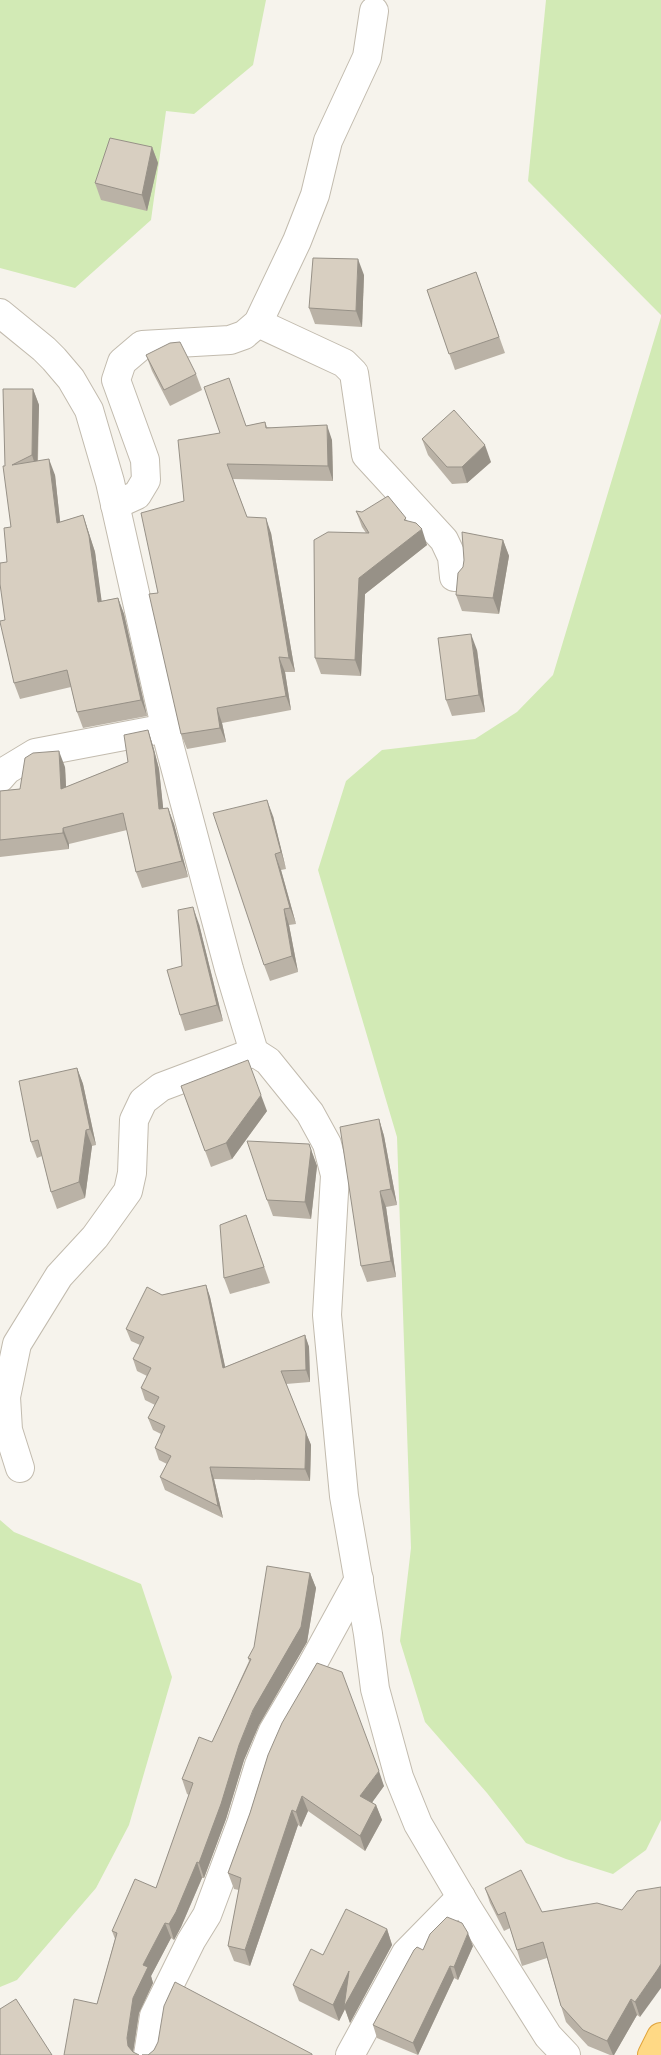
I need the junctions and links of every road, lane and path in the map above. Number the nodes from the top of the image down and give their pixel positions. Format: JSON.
{"nodes":[{"id":1,"x":374,"y":11,"type":"dead end"},
{"id":2,"x":0,"y":313,"type":"edge"},
{"id":3,"x":258,"y":323,"type":"junction"},
{"id":4,"x":114,"y":505,"type":"junction"},
{"id":5,"x":454,"y":577,"type":"dead end"},
{"id":6,"x":165,"y":728,"type":"junction"},
{"id":7,"x":0,"y":778,"type":"edge"},
{"id":8,"x":254,"y":1052,"type":"junction"},
{"id":9,"x":20,"y":1468,"type":"dead end"},
{"id":10,"x":358,"y":1579,"type":"junction"},
{"id":11,"x":461,"y":1897,"type":"junction"},
{"id":12,"x":661,"y":2037,"type":"edge"},
{"id":13,"x":148,"y":2055,"type":"edge"},
{"id":14,"x":350,"y":2055,"type":"edge"},
{"id":15,"x":566,"y":2055,"type":"edge"},
{"id":16,"x":652,"y":2055,"type":"edge"}],
"edges":[{"from":1,"to":3,"type":"street"},
{"from":2,"to":4,"type":"street"},
{"from":3,"to":4,"type":"street"},
{"from":3,"to":5,"type":"street"},
{"from":4,"to":6,"type":"street"},
{"from":6,"to":7,"type":"street"},
{"from":6,"to":8,"type":"street"},
{"from":8,"to":9,"type":"street"},
{"from":8,"to":10,"type":"street"},
{"from":10,"to":11,"type":"street"},
{"from":10,"to":13,"type":"street"},
{"from":11,"to":14,"type":"street"},
{"from":11,"to":15,"type":"street"},
{"from":12,"to":16,"type":"highway"}]}
